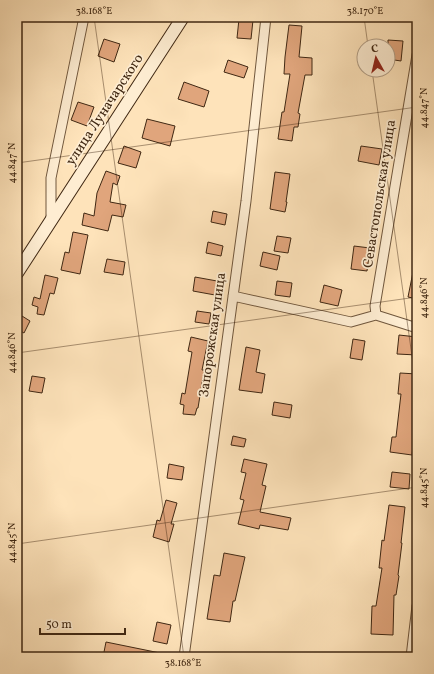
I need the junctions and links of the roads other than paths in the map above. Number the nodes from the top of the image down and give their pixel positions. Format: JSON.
{"nodes":[{"id":1,"x":84,"y":17,"type":"edge"},
{"id":2,"x":183,"y":17,"type":"edge"},
{"id":3,"x":266,"y":17,"type":"edge"},
{"id":4,"x":417,"y":55,"type":"edge"},
{"id":5,"x":51,"y":219,"type":"junction"},
{"id":6,"x":17,"y":273,"type":"edge"},
{"id":7,"x":233,"y":296,"type":"junction"},
{"id":8,"x":376,"y":315,"type":"junction"},
{"id":9,"x":417,"y":328,"type":"edge"},
{"id":10,"x":417,"y":606,"type":"edge"},
{"id":11,"x":184,"y":657,"type":"edge"},
{"id":12,"x":412,"y":657,"type":"edge"}],
"edges":[{"from":1,"to":5,"type":"street","name":"улица Луначарского"},
{"from":2,"to":5,"type":"main road","name":"улица Луначарского"},
{"from":3,"to":7,"type":"street","name":"Запорожская улица"},
{"from":4,"to":8,"type":"street","name":"Севастопольская улица"},
{"from":5,"to":6,"type":"main road","name":"улица Луначарского"},
{"from":7,"to":8,"type":"street"},
{"from":7,"to":11,"type":"street","name":"Запорожская улица"},
{"from":8,"to":9,"type":"street"},
{"from":10,"to":12,"type":"street"}]}
